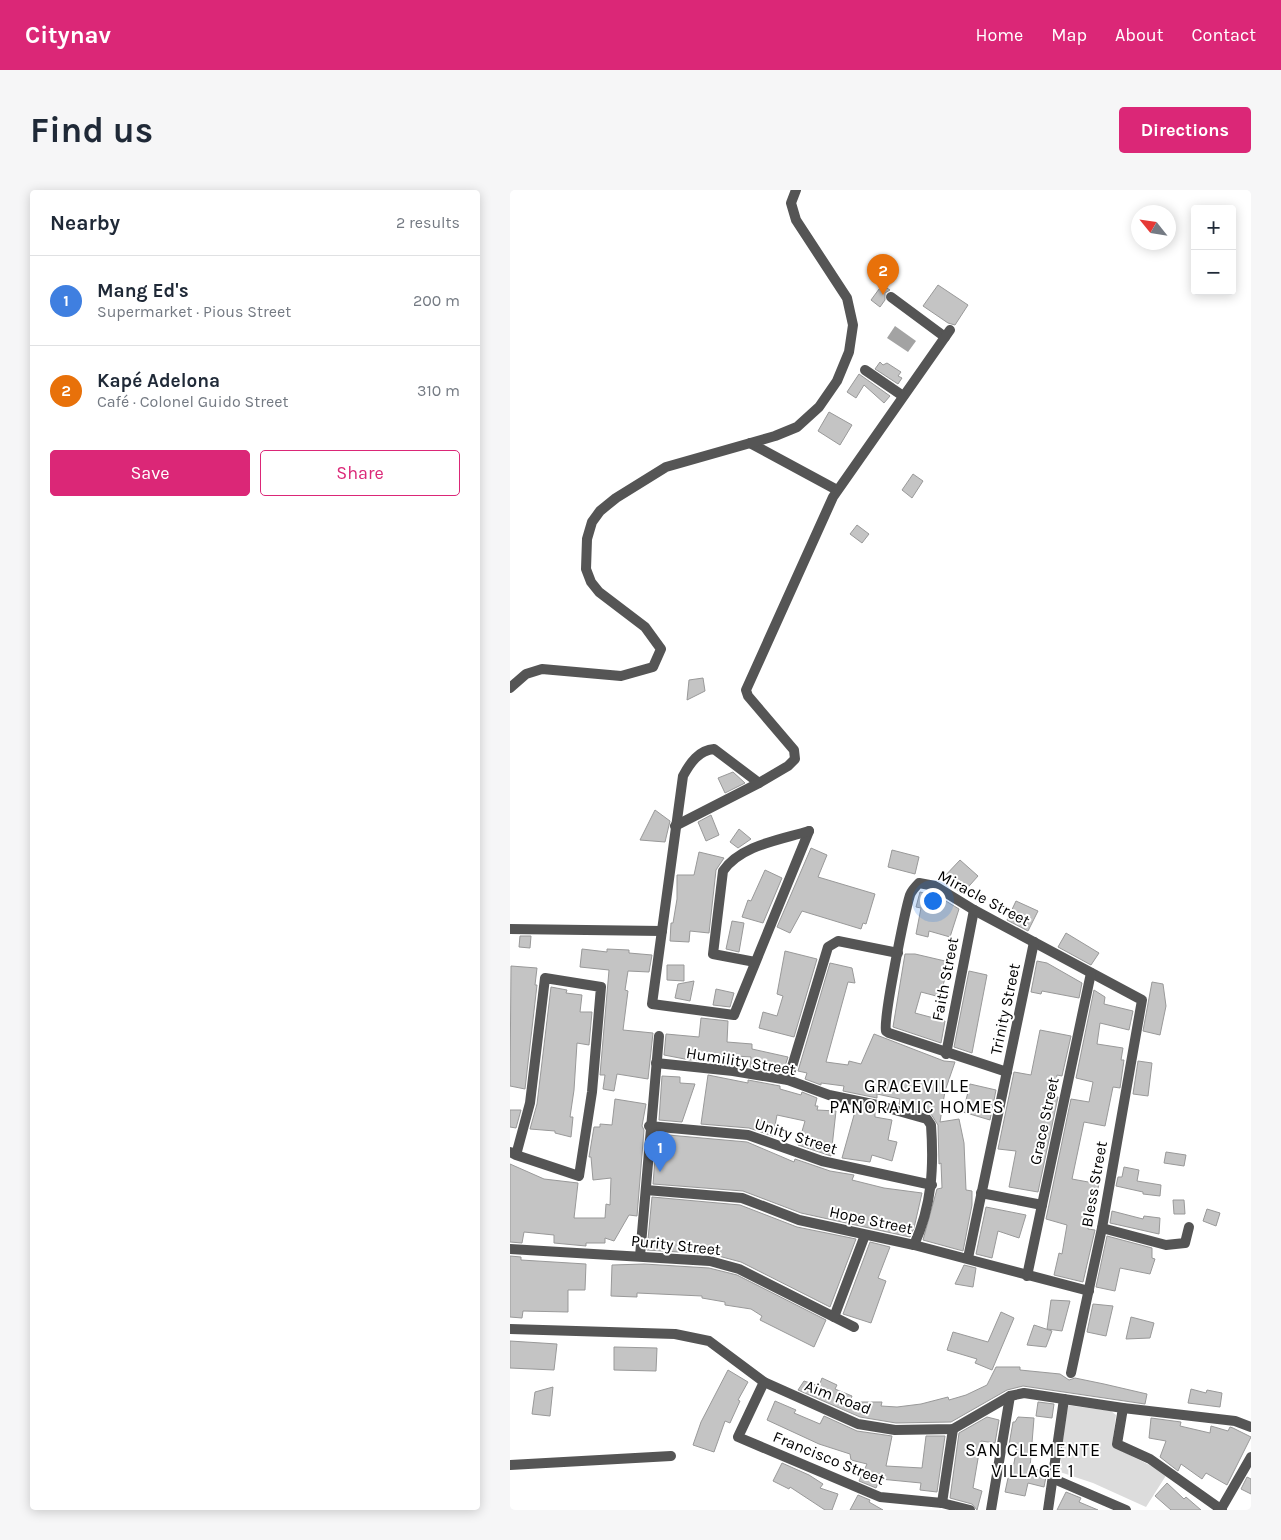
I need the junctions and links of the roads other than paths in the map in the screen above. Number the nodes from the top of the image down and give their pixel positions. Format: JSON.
{"nodes":[{"id":1,"x":796,"y":190,"type":"edge"},
{"id":2,"x":891,"y":298,"type":"dead end"},
{"id":3,"x":865,"y":370,"type":"dead end"},
{"id":4,"x":903,"y":396,"type":"junction"},
{"id":5,"x":750,"y":443,"type":"junction"},
{"id":6,"x":837,"y":490,"type":"junction"},
{"id":7,"x":510,"y":688,"type":"edge"},
{"id":8,"x":759,"y":783,"type":"junction"},
{"id":9,"x":675,"y":826,"type":"junction"},
{"id":10,"x":974,"y":910,"type":"junction"},
{"id":11,"x":510,"y":929,"type":"edge"},
{"id":12,"x":662,"y":931,"type":"junction"},
{"id":13,"x":1034,"y":942,"type":"junction"},
{"id":14,"x":898,"y":953,"type":"junction"},
{"id":15,"x":755,"y":962,"type":"junction"},
{"id":16,"x":1091,"y":973,"type":"junction"},
{"id":17,"x":1142,"y":1000,"type":"joint"},
{"id":18,"x":659,"y":1036,"type":"dead end"},
{"id":19,"x":946,"y":1054,"type":"junction"},
{"id":20,"x":656,"y":1064,"type":"junction"},
{"id":21,"x":1007,"y":1072,"type":"junction"},
{"id":22,"x":788,"y":1080,"type":"junction"},
{"id":23,"x":649,"y":1126,"type":"junction"},
{"id":24,"x":513,"y":1153,"type":"edge"},
{"id":25,"x":932,"y":1185,"type":"junction"},
{"id":26,"x":646,"y":1190,"type":"junction"},
{"id":27,"x":982,"y":1192,"type":"junction"},
{"id":28,"x":1042,"y":1205,"type":"junction"},
{"id":29,"x":1189,"y":1227,"type":"dead end"},
{"id":30,"x":1102,"y":1228,"type":"junction"},
{"id":31,"x":865,"y":1235,"type":"junction"},
{"id":32,"x":914,"y":1245,"type":"junction"},
{"id":33,"x":510,"y":1249,"type":"edge"},
{"id":34,"x":640,"y":1256,"type":"junction"},
{"id":35,"x":968,"y":1258,"type":"junction"},
{"id":36,"x":1027,"y":1276,"type":"junction"},
{"id":37,"x":1089,"y":1291,"type":"junction"},
{"id":38,"x":834,"y":1317,"type":"junction"},
{"id":39,"x":854,"y":1327,"type":"dead end"},
{"id":40,"x":510,"y":1330,"type":"edge"},
{"id":41,"x":1072,"y":1373,"type":"dead end"},
{"id":42,"x":764,"y":1382,"type":"junction"},
{"id":43,"x":1010,"y":1396,"type":"junction"},
{"id":44,"x":1064,"y":1399,"type":"junction"},
{"id":45,"x":1122,"y":1408,"type":"junction"},
{"id":46,"x":1251,"y":1427,"type":"edge"},
{"id":47,"x":953,"y":1429,"type":"junction"},
{"id":48,"x":671,"y":1456,"type":"dead end"},
{"id":49,"x":1251,"y":1458,"type":"edge"},
{"id":50,"x":510,"y":1465,"type":"edge"},
{"id":51,"x":1054,"y":1479,"type":"junction"},
{"id":52,"x":942,"y":1503,"type":"junction"},
{"id":53,"x":970,"y":1510,"type":"edge"},
{"id":54,"x":991,"y":1510,"type":"edge"},
{"id":55,"x":1048,"y":1510,"type":"edge"},
{"id":56,"x":1126,"y":1510,"type":"edge"},
{"id":57,"x":1222,"y":1510,"type":"edge"}],
"edges":[{"from":1,"to":5,"type":"street"},
{"from":2,"to":4,"type":"street"},
{"from":3,"to":4,"type":"street"},
{"from":4,"to":6,"type":"street"},
{"from":5,"to":6,"type":"street"},
{"from":5,"to":7,"type":"street"},
{"from":6,"to":8,"type":"street"},
{"from":8,"to":9,"type":"street"},
{"from":8,"to":9,"type":"street"},
{"from":9,"to":12,"type":"street"},
{"from":10,"to":13,"type":"street","name":"Miracle Street"},
{"from":10,"to":14,"type":"street","name":"Miracle Street"},
{"from":10,"to":19,"type":"street","name":"Faith Street"},
{"from":11,"to":12,"type":"street"},
{"from":12,"to":15,"type":"street"},
{"from":13,"to":16,"type":"street","name":"Miracle Street"},
{"from":13,"to":21,"type":"street","name":"Trinity Street"},
{"from":14,"to":19,"type":"street","name":"Miracle Street"},
{"from":14,"to":22,"type":"street"},
{"from":15,"to":15,"type":"street"},
{"from":16,"to":17,"type":"street","name":"Miracle Street"},
{"from":16,"to":28,"type":"street","name":"Grace Street"},
{"from":17,"to":30,"type":"street","name":"Bless Street"},
{"from":18,"to":20,"type":"street"},
{"from":19,"to":21,"type":"street"},
{"from":20,"to":22,"type":"street","name":"Humility Street"},
{"from":20,"to":23,"type":"street"},
{"from":21,"to":27,"type":"street","name":"Trinity Street"},
{"from":22,"to":25,"type":"street","name":"Humility Street"},
{"from":23,"to":25,"type":"street","name":"Unity Street"},
{"from":23,"to":26,"type":"street"},
{"from":24,"to":24,"type":"street"},
{"from":25,"to":32,"type":"street","name":"Humility Street"},
{"from":26,"to":31,"type":"street","name":"Hope Street"},
{"from":26,"to":34,"type":"street"},
{"from":27,"to":28,"type":"street"},
{"from":27,"to":35,"type":"street","name":"Trinity Street"},
{"from":28,"to":36,"type":"street","name":"Grace Street"},
{"from":29,"to":30,"type":"street"},
{"from":30,"to":37,"type":"street","name":"Bless Street"},
{"from":31,"to":32,"type":"street","name":"Hope Street"},
{"from":31,"to":38,"type":"street"},
{"from":32,"to":35,"type":"street","name":"Hope Street"},
{"from":33,"to":34,"type":"street","name":"Purity Street"},
{"from":34,"to":38,"type":"street","name":"Purity Street"},
{"from":35,"to":36,"type":"street","name":"Hope Street"},
{"from":36,"to":37,"type":"street","name":"Hope Street"},
{"from":37,"to":41,"type":"street","name":"Bless Street"},
{"from":38,"to":39,"type":"street","name":"Purity Street"},
{"from":40,"to":42,"type":"street","name":"Aim Road"},
{"from":42,"to":47,"type":"street","name":"Aim Road"},
{"from":42,"to":52,"type":"street","name":"Francisco Street"},
{"from":43,"to":44,"type":"street","name":"Aim Road"},
{"from":43,"to":47,"type":"street","name":"Aim Road"},
{"from":43,"to":54,"type":"street"},
{"from":44,"to":45,"type":"street","name":"Aim Road"},
{"from":44,"to":51,"type":"street"},
{"from":45,"to":46,"type":"street","name":"Aim Road"},
{"from":45,"to":57,"type":"street"},
{"from":47,"to":52,"type":"street"},
{"from":48,"to":50,"type":"street"},
{"from":49,"to":57,"type":"street"},
{"from":51,"to":55,"type":"street"},
{"from":51,"to":56,"type":"street"},
{"from":52,"to":53,"type":"street","name":"Francisco Street"}]}
